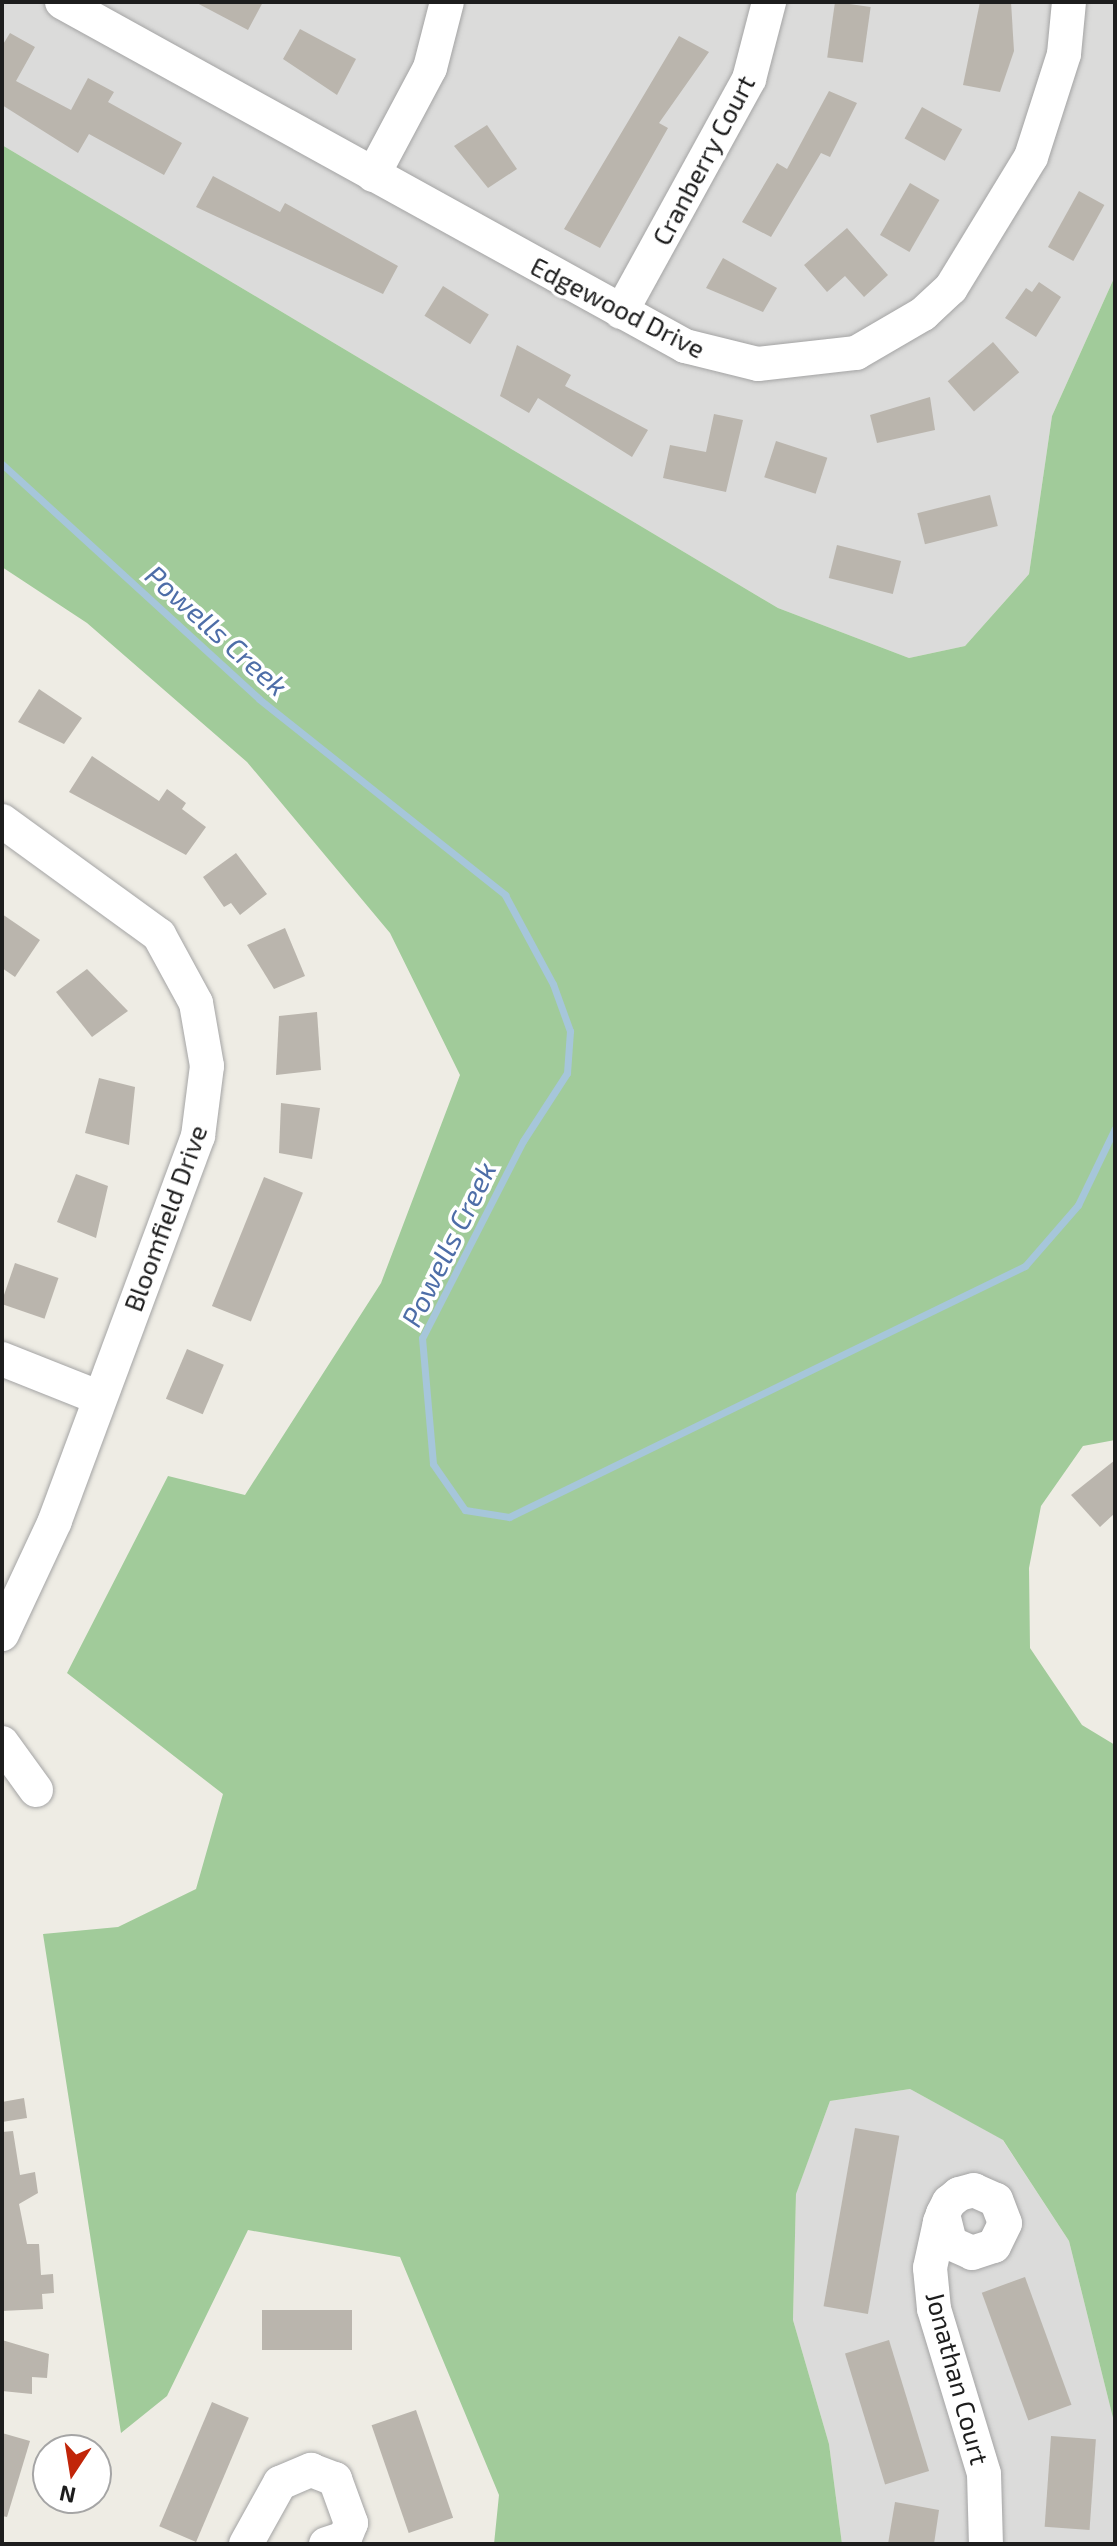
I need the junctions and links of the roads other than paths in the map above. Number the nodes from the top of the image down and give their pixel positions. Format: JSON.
{"nodes":[{"id":1,"x":62,"y":2,"type":"edge"},
{"id":2,"x":447,"y":2,"type":"edge"},
{"id":3,"x":769,"y":2,"type":"edge"},
{"id":4,"x":1069,"y":2,"type":"edge"},
{"id":5,"x":373,"y":175,"type":"junction"},
{"id":6,"x":621,"y":312,"type":"junction"},
{"id":7,"x":2,"y":821,"type":"edge"},
{"id":8,"x":2,"y":1359,"type":"edge"},
{"id":9,"x":100,"y":1398,"type":"junction"},
{"id":10,"x":2,"y":1634,"type":"edge"},
{"id":11,"x":2,"y":1743,"type":"edge"},
{"id":12,"x":36,"y":1790,"type":"dead end"},
{"id":13,"x":943,"y":2214,"type":"dead end"},
{"id":14,"x":246,"y":2544,"type":"edge"},
{"id":15,"x":326,"y":2544,"type":"edge"},
{"id":16,"x":986,"y":2544,"type":"edge"}],
"edges":[{"from":1,"to":5,"type":"street","name":"Edgewood Drive"},
{"from":2,"to":5,"type":"street"},
{"from":3,"to":6,"type":"street","name":"Cranberry Court"},
{"from":4,"to":6,"type":"street","name":"Edgewood Drive"},
{"from":5,"to":6,"type":"street","name":"Edgewood Drive"},
{"from":7,"to":9,"type":"street","name":"Bloomfield Drive"},
{"from":8,"to":9,"type":"street"},
{"from":9,"to":10,"type":"street","name":"Bloomfield Drive"},
{"from":11,"to":12,"type":"street"},
{"from":13,"to":16,"type":"street","name":"Jonathan Court"},
{"from":14,"to":15,"type":"street"}]}
